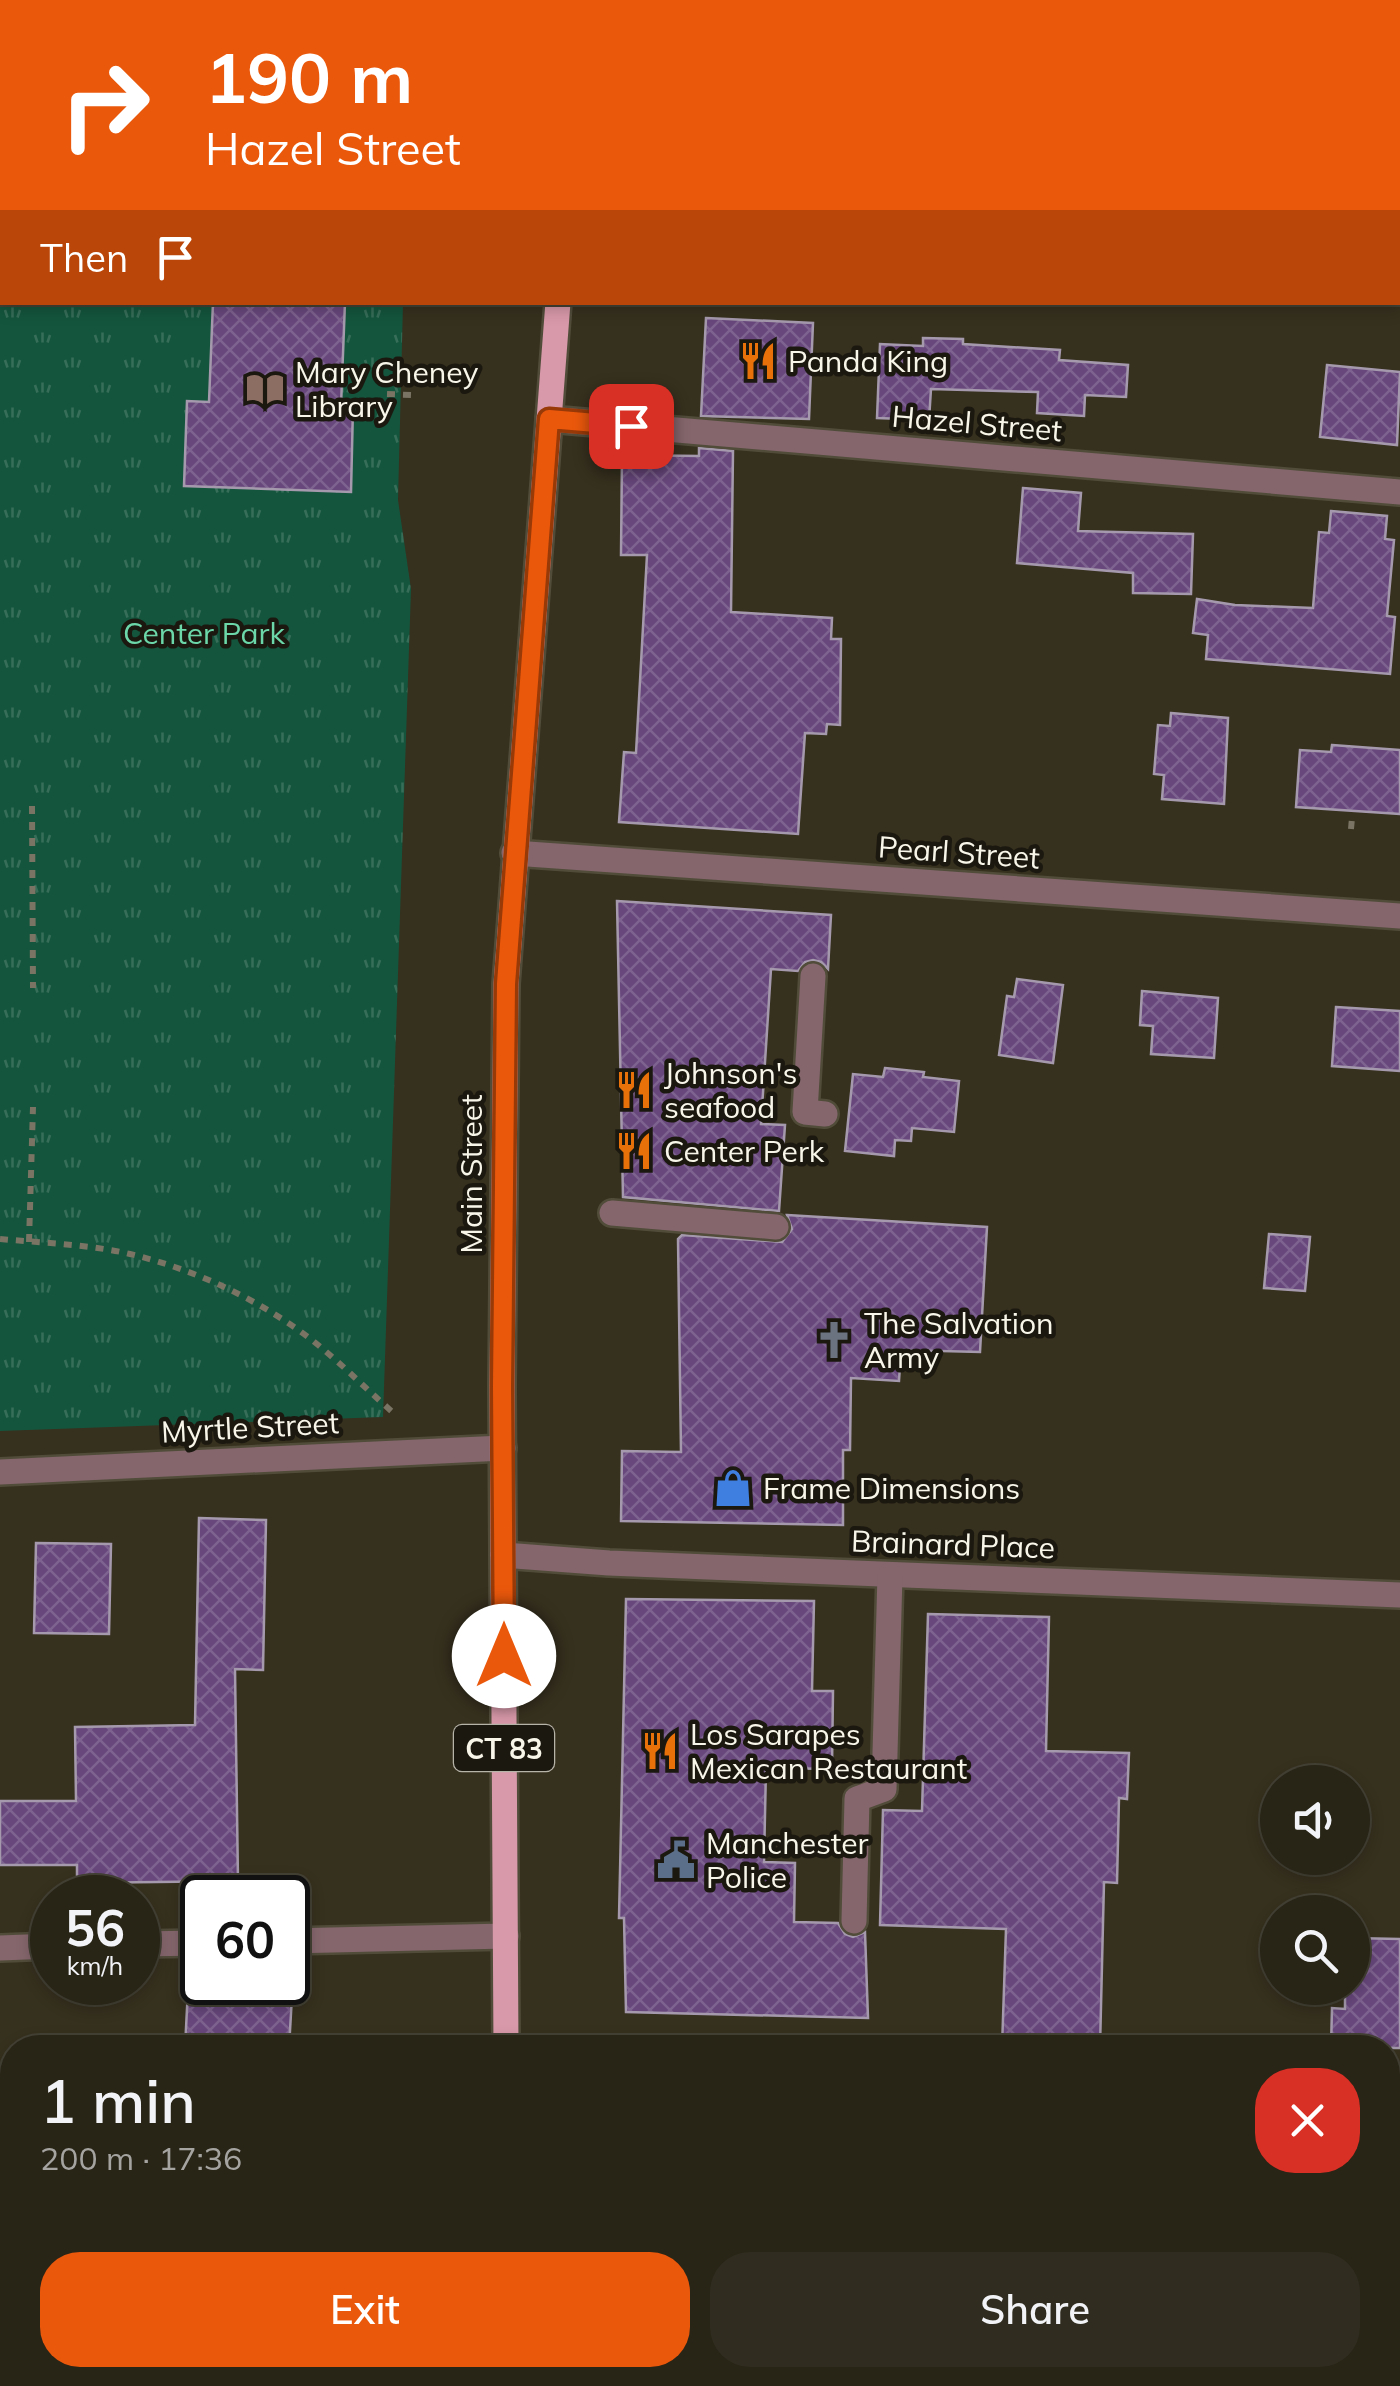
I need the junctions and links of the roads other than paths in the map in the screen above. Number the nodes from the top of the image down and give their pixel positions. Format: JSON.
{"nodes":[{"id":1,"x":558,"y":305,"type":"edge"},
{"id":2,"x":549,"y":419,"type":"junction"},
{"id":3,"x":1400,"y":492,"type":"edge"},
{"id":4,"x":514,"y":853,"type":"junction"},
{"id":5,"x":1400,"y":916,"type":"edge"},
{"id":6,"x":813,"y":976,"type":"dead end"},
{"id":7,"x":825,"y":1114,"type":"dead end"},
{"id":8,"x":612,"y":1213,"type":"dead end"},
{"id":9,"x":776,"y":1227,"type":"dead end"},
{"id":10,"x":503,"y":1448,"type":"junction"},
{"id":11,"x":0,"y":1472,"type":"edge"},
{"id":12,"x":503,"y":1555,"type":"junction"},
{"id":13,"x":890,"y":1574,"type":"junction"},
{"id":14,"x":1400,"y":1595,"type":"edge"},
{"id":15,"x":854,"y":1920,"type":"dead end"},
{"id":16,"x":506,"y":1936,"type":"junction"},
{"id":17,"x":310,"y":1940,"type":"edge"},
{"id":18,"x":30,"y":1947,"type":"edge"},
{"id":19,"x":0,"y":1948,"type":"edge"},
{"id":20,"x":506,"y":2035,"type":"edge"}],
"edges":[{"from":1,"to":2,"type":"main road","name":"Main Street","number":"CT 83"},
{"from":2,"to":3,"type":"street","name":"Hazel Street"},
{"from":2,"to":4,"type":"main road","name":"Main Street","number":"CT 83"},
{"from":4,"to":5,"type":"street","name":"Pearl Street"},
{"from":4,"to":10,"type":"main road","name":"Main Street","number":"CT 83"},
{"from":6,"to":7,"type":"street"},
{"from":8,"to":9,"type":"street"},
{"from":10,"to":11,"type":"street","name":"Myrtle Street"},
{"from":10,"to":12,"type":"main road","name":"Main Street","number":"CT 83"},
{"from":12,"to":13,"type":"street","name":"Brainard Place"},
{"from":12,"to":16,"type":"main road","name":"Main Street","number":"CT 83"},
{"from":13,"to":14,"type":"street","name":"Brainard Place"},
{"from":13,"to":15,"type":"street"},
{"from":16,"to":17,"type":"street"},
{"from":16,"to":20,"type":"main road","name":"Main Street","number":"CT 83"},
{"from":18,"to":19,"type":"street"}]}
